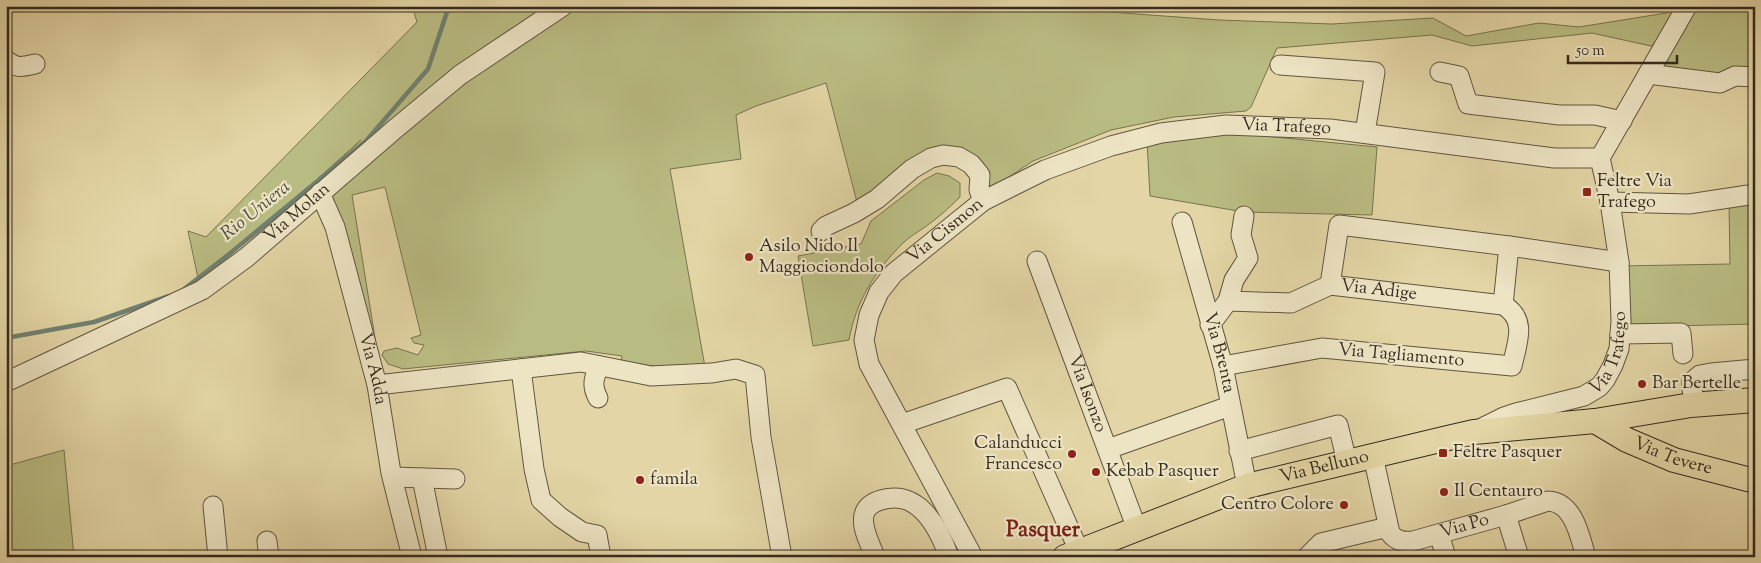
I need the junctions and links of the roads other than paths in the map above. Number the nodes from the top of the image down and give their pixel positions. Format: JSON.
{"nodes":[{"id":1,"x":563,"y":6,"type":"edge"},
{"id":2,"x":1687,"y":6,"type":"edge"},
{"id":3,"x":6,"y":60,"type":"edge"},
{"id":4,"x":35,"y":64,"type":"dead end"},
{"id":5,"x":1280,"y":65,"type":"dead end"},
{"id":6,"x":1440,"y":72,"type":"dead end"},
{"id":7,"x":1648,"y":74,"type":"junction"},
{"id":8,"x":1755,"y":77,"type":"edge"},
{"id":9,"x":1622,"y":121,"type":"junction"},
{"id":10,"x":1365,"y":133,"type":"junction"},
{"id":11,"x":1600,"y":158,"type":"junction"},
{"id":12,"x":320,"y":193,"type":"junction"},
{"id":13,"x":1755,"y":194,"type":"edge"},
{"id":14,"x":983,"y":201,"type":"junction"},
{"id":15,"x":1610,"y":202,"type":"junction"},
{"id":16,"x":1244,"y":216,"type":"dead end"},
{"id":17,"x":1182,"y":222,"type":"dead end"},
{"id":18,"x":821,"y":231,"type":"dead end"},
{"id":19,"x":1509,"y":246,"type":"junction"},
{"id":20,"x":1037,"y":262,"type":"dead end"},
{"id":21,"x":1619,"y":262,"type":"junction"},
{"id":22,"x":1330,"y":285,"type":"junction"},
{"id":23,"x":1228,"y":301,"type":"junction"},
{"id":24,"x":1503,"y":305,"type":"junction"},
{"id":25,"x":1210,"y":324,"type":"junction"},
{"id":26,"x":1620,"y":334,"type":"junction"},
{"id":27,"x":1683,"y":354,"type":"dead end"},
{"id":28,"x":600,"y":366,"type":"junction"},
{"id":29,"x":1223,"y":366,"type":"junction"},
{"id":30,"x":521,"y":369,"type":"junction"},
{"id":31,"x":1755,"y":369,"type":"edge"},
{"id":32,"x":6,"y":382,"type":"edge"},
{"id":33,"x":377,"y":385,"type":"junction"},
{"id":34,"x":598,"y":398,"type":"dead end"},
{"id":35,"x":1755,"y":400,"type":"edge"},
{"id":36,"x":1695,"y":405,"type":"junction"},
{"id":37,"x":1230,"y":406,"type":"junction"},
{"id":38,"x":1595,"y":421,"type":"junction"},
{"id":39,"x":902,"y":424,"type":"junction"},
{"id":40,"x":1474,"y":432,"type":"junction"},
{"id":41,"x":1108,"y":449,"type":"junction"},
{"id":42,"x":1240,"y":450,"type":"junction"},
{"id":43,"x":1373,"y":456,"type":"junction"},
{"id":44,"x":1348,"y":462,"type":"junction"},
{"id":45,"x":393,"y":477,"type":"junction"},
{"id":46,"x":422,"y":478,"type":"junction"},
{"id":47,"x":455,"y":478,"type":"dead end"},
{"id":48,"x":1755,"y":480,"type":"edge"},
{"id":49,"x":1247,"y":486,"type":"junction"},
{"id":50,"x":213,"y":506,"type":"dead end"},
{"id":51,"x":1506,"y":515,"type":"junction"},
{"id":52,"x":1388,"y":527,"type":"junction"},
{"id":53,"x":1137,"y":529,"type":"junction"},
{"id":54,"x":1439,"y":534,"type":"junction"},
{"id":55,"x":411,"y":554,"type":"edge"},
{"id":56,"x":1072,"y":554,"type":"edge"},
{"id":57,"x":218,"y":557,"type":"edge"},
{"id":58,"x":438,"y":557,"type":"edge"},
{"id":59,"x":601,"y":557,"type":"edge"},
{"id":60,"x":782,"y":557,"type":"edge"},
{"id":61,"x":875,"y":557,"type":"edge"},
{"id":62,"x":949,"y":557,"type":"edge"},
{"id":63,"x":973,"y":557,"type":"edge"},
{"id":64,"x":1307,"y":557,"type":"edge"},
{"id":65,"x":1446,"y":557,"type":"edge"},
{"id":66,"x":1519,"y":557,"type":"edge"},
{"id":67,"x":1586,"y":557,"type":"edge"}],
"edges":[{"from":1,"to":12,"type":"street","name":"Via Molan"},
{"from":2,"to":7,"type":"street"},
{"from":3,"to":4,"type":"street"},
{"from":5,"to":10,"type":"street"},
{"from":6,"to":9,"type":"street"},
{"from":7,"to":8,"type":"street"},
{"from":7,"to":9,"type":"street"},
{"from":9,"to":11,"type":"street"},
{"from":10,"to":11,"type":"street","name":"Via Trafego"},
{"from":10,"to":14,"type":"street","name":"Via Trafego"},
{"from":11,"to":15,"type":"street","name":"Via Trafego"},
{"from":12,"to":32,"type":"street","name":"Via Molan"},
{"from":12,"to":33,"type":"street","name":"Via Adda"},
{"from":13,"to":15,"type":"street"},
{"from":14,"to":18,"type":"street","name":"Via Cismon"},
{"from":14,"to":39,"type":"street","name":"Via Cismon"},
{"from":15,"to":21,"type":"street","name":"Via Trafego"},
{"from":16,"to":23,"type":"street"},
{"from":17,"to":25,"type":"street","name":"Via Brenta"},
{"from":19,"to":21,"type":"street"},
{"from":19,"to":22,"type":"street"},
{"from":19,"to":24,"type":"street"},
{"from":20,"to":41,"type":"street","name":"Via Isonzo"},
{"from":21,"to":26,"type":"street","name":"Via Trafego"},
{"from":22,"to":23,"type":"street","name":"Via Adige"},
{"from":22,"to":24,"type":"street","name":"Via Adige"},
{"from":23,"to":25,"type":"street"},
{"from":24,"to":29,"type":"street","name":"Via Tagliamento"},
{"from":25,"to":29,"type":"street","name":"Via Brenta"},
{"from":26,"to":27,"type":"street"},
{"from":26,"to":40,"type":"street","name":"Via Trafego"},
{"from":28,"to":30,"type":"street"},
{"from":28,"to":34,"type":"street"},
{"from":28,"to":60,"type":"street"},
{"from":29,"to":37,"type":"street","name":"Via Brenta"},
{"from":30,"to":33,"type":"street"},
{"from":30,"to":59,"type":"street"},
{"from":31,"to":36,"type":"street"},
{"from":33,"to":45,"type":"street","name":"Via Adda"},
{"from":35,"to":36,"type":"main road","name":"Via Belluno"},
{"from":36,"to":38,"type":"main road","name":"Via Belluno"},
{"from":37,"to":41,"type":"street"},
{"from":37,"to":42,"type":"street","name":"Via Brenta"},
{"from":38,"to":40,"type":"main road","name":"Via Belluno"},
{"from":38,"to":48,"type":"main road","name":"Via Tevere"},
{"from":39,"to":56,"type":"street"},
{"from":39,"to":63,"type":"street","name":"Via Cismon"},
{"from":40,"to":43,"type":"main road","name":"Via Belluno"},
{"from":41,"to":53,"type":"street","name":"Via Isonzo"},
{"from":42,"to":44,"type":"street"},
{"from":42,"to":49,"type":"street","name":"Via Brenta"},
{"from":43,"to":44,"type":"main road","name":"Via Belluno"},
{"from":43,"to":52,"type":"street"},
{"from":44,"to":49,"type":"main road","name":"Via Belluno"},
{"from":45,"to":46,"type":"street"},
{"from":45,"to":55,"type":"street","name":"Via Adda"},
{"from":46,"to":47,"type":"street"},
{"from":46,"to":58,"type":"street"},
{"from":49,"to":53,"type":"main road","name":"Via Belluno"},
{"from":50,"to":57,"type":"street"},
{"from":51,"to":54,"type":"street","name":"Via Po"},
{"from":51,"to":66,"type":"street"},
{"from":51,"to":67,"type":"street","name":"Via Po"},
{"from":52,"to":54,"type":"street","name":"Via Po"},
{"from":52,"to":64,"type":"street"},
{"from":53,"to":56,"type":"main road","name":"Via Belluno"},
{"from":54,"to":65,"type":"street"},
{"from":61,"to":62,"type":"street"}]}
